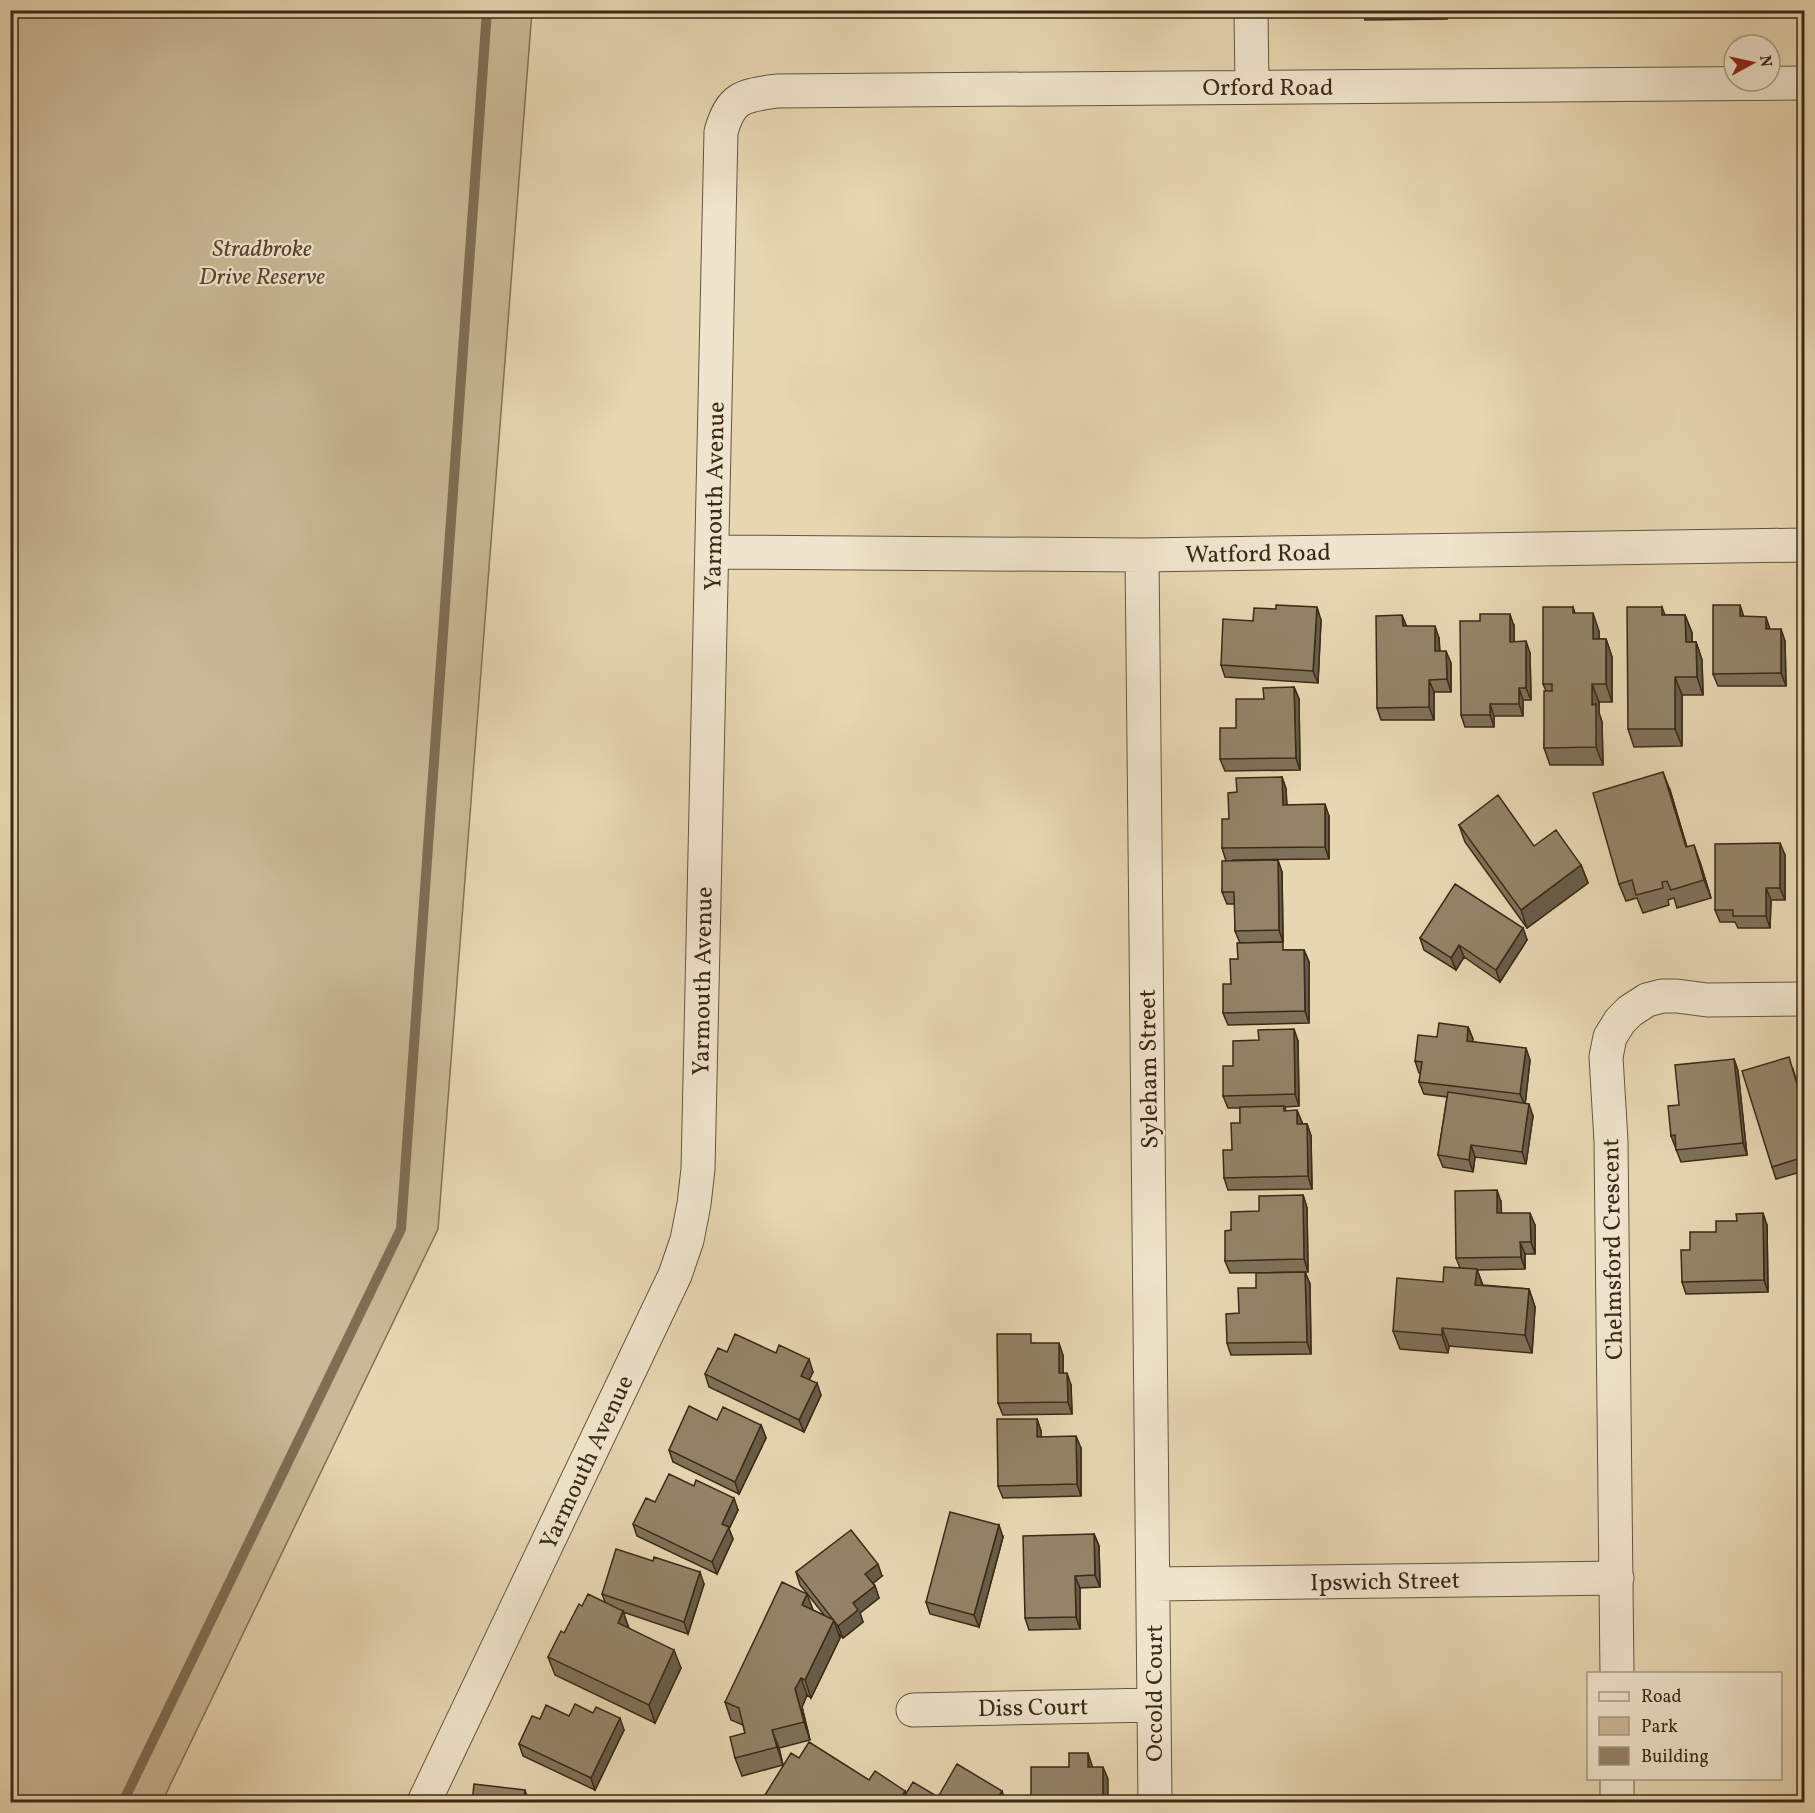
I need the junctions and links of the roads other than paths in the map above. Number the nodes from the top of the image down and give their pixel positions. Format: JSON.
{"nodes":[{"id":1,"x":1251,"y":10,"type":"edge"},
{"id":2,"x":1804,"y":83,"type":"edge"},
{"id":3,"x":1252,"y":87,"type":"junction"},
{"id":4,"x":734,"y":104,"type":"joint"},
{"id":5,"x":1804,"y":545,"type":"edge"},
{"id":6,"x":712,"y":552,"type":"junction"},
{"id":7,"x":1142,"y":555,"type":"junction"},
{"id":8,"x":1804,"y":999,"type":"edge"},
{"id":9,"x":1617,"y":1578,"type":"junction"},
{"id":10,"x":1154,"y":1584,"type":"junction"},
{"id":11,"x":1617,"y":1672,"type":"edge"},
{"id":12,"x":1154,"y":1705,"type":"junction"},
{"id":13,"x":913,"y":1710,"type":"dead end"},
{"id":14,"x":1617,"y":1780,"type":"edge"},
{"id":15,"x":424,"y":1803,"type":"edge"},
{"id":16,"x":1155,"y":1803,"type":"edge"},
{"id":17,"x":1617,"y":1803,"type":"edge"}],
"edges":[{"from":1,"to":3,"type":"street"},
{"from":2,"to":3,"type":"street","name":"Orford Road"},
{"from":3,"to":4,"type":"street","name":"Orford Road"},
{"from":4,"to":6,"type":"street","name":"Yarmouth Avenue"},
{"from":5,"to":7,"type":"street","name":"Watford Road"},
{"from":6,"to":7,"type":"street","name":"Watford Road"},
{"from":6,"to":15,"type":"street","name":"Yarmouth Avenue"},
{"from":7,"to":10,"type":"street","name":"Syleham Street"},
{"from":8,"to":9,"type":"street","name":"Chelmsford Crescent"},
{"from":9,"to":10,"type":"street","name":"Ipswich Street"},
{"from":9,"to":11,"type":"street","name":"Chelmsford Crescent"},
{"from":10,"to":12,"type":"street","name":"Occold Court"},
{"from":12,"to":13,"type":"street","name":"Diss Court"},
{"from":12,"to":16,"type":"street","name":"Occold Court"},
{"from":14,"to":17,"type":"street"}]}
